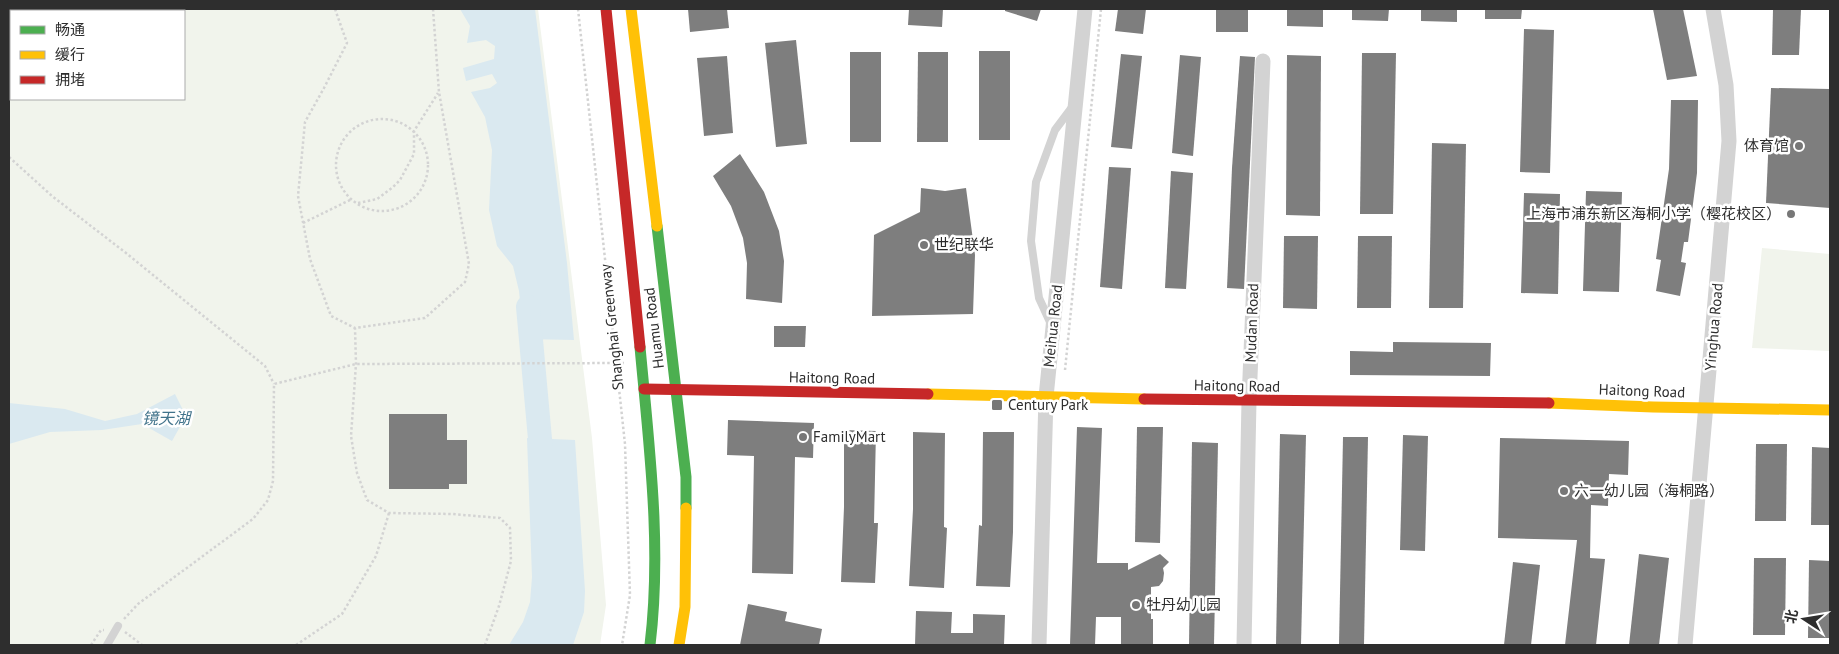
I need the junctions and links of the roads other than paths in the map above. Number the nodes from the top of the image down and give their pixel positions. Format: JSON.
{"nodes":[{"id":1,"x":606,"y":9,"type":"edge"},
{"id":2,"x":631,"y":9,"type":"edge"},
{"id":3,"x":1085,"y":9,"type":"edge"},
{"id":4,"x":1713,"y":9,"type":"edge"},
{"id":5,"x":1263,"y":61,"type":"dead end"},
{"id":6,"x":1075,"y":102,"type":"junction"},
{"id":7,"x":1052,"y":327,"type":"junction"},
{"id":8,"x":644,"y":389,"type":"junction"},
{"id":9,"x":676,"y":390,"type":"junction"},
{"id":10,"x":1046,"y":397,"type":"junction"},
{"id":11,"x":1249,"y":401,"type":"junction"},
{"id":12,"x":1706,"y":408,"type":"junction"},
{"id":13,"x":1830,"y":410,"type":"edge"},
{"id":14,"x":118,"y":626,"type":"road end"},
{"id":15,"x":107,"y":645,"type":"edge"},
{"id":16,"x":650,"y":645,"type":"edge"},
{"id":17,"x":679,"y":645,"type":"edge"},
{"id":18,"x":1039,"y":645,"type":"edge"},
{"id":19,"x":1244,"y":645,"type":"edge"},
{"id":20,"x":1685,"y":645,"type":"edge"}],
"edges":[{"from":1,"to":8,"type":"main road","name":"Huamu Road"},
{"from":2,"to":9,"type":"main road","name":"Huamu Road"},
{"from":3,"to":6,"type":"street","name":"Meihua Road"},
{"from":4,"to":12,"type":"street","name":"Yinghua Road"},
{"from":5,"to":11,"type":"street","name":"Mudan Road"},
{"from":6,"to":7,"type":"street","name":"Meihua Road"},
{"from":6,"to":7,"type":"lane"},
{"from":7,"to":10,"type":"street","name":"Meihua Road"},
{"from":8,"to":9,"type":"main road","name":"Haitong Road"},
{"from":8,"to":16,"type":"main road","name":"Huamu Road"},
{"from":9,"to":10,"type":"main road","name":"Haitong Road"},
{"from":9,"to":17,"type":"main road","name":"Huamu Road"},
{"from":10,"to":11,"type":"main road","name":"Haitong Road"},
{"from":10,"to":18,"type":"street","name":"Meihua Road"},
{"from":11,"to":12,"type":"main road","name":"Haitong Road"},
{"from":11,"to":19,"type":"street","name":"Mudan Road"},
{"from":12,"to":13,"type":"main road","name":"Haitong Road"},
{"from":12,"to":20,"type":"street","name":"Yinghua Road"},
{"from":14,"to":15,"type":"lane"}]}
